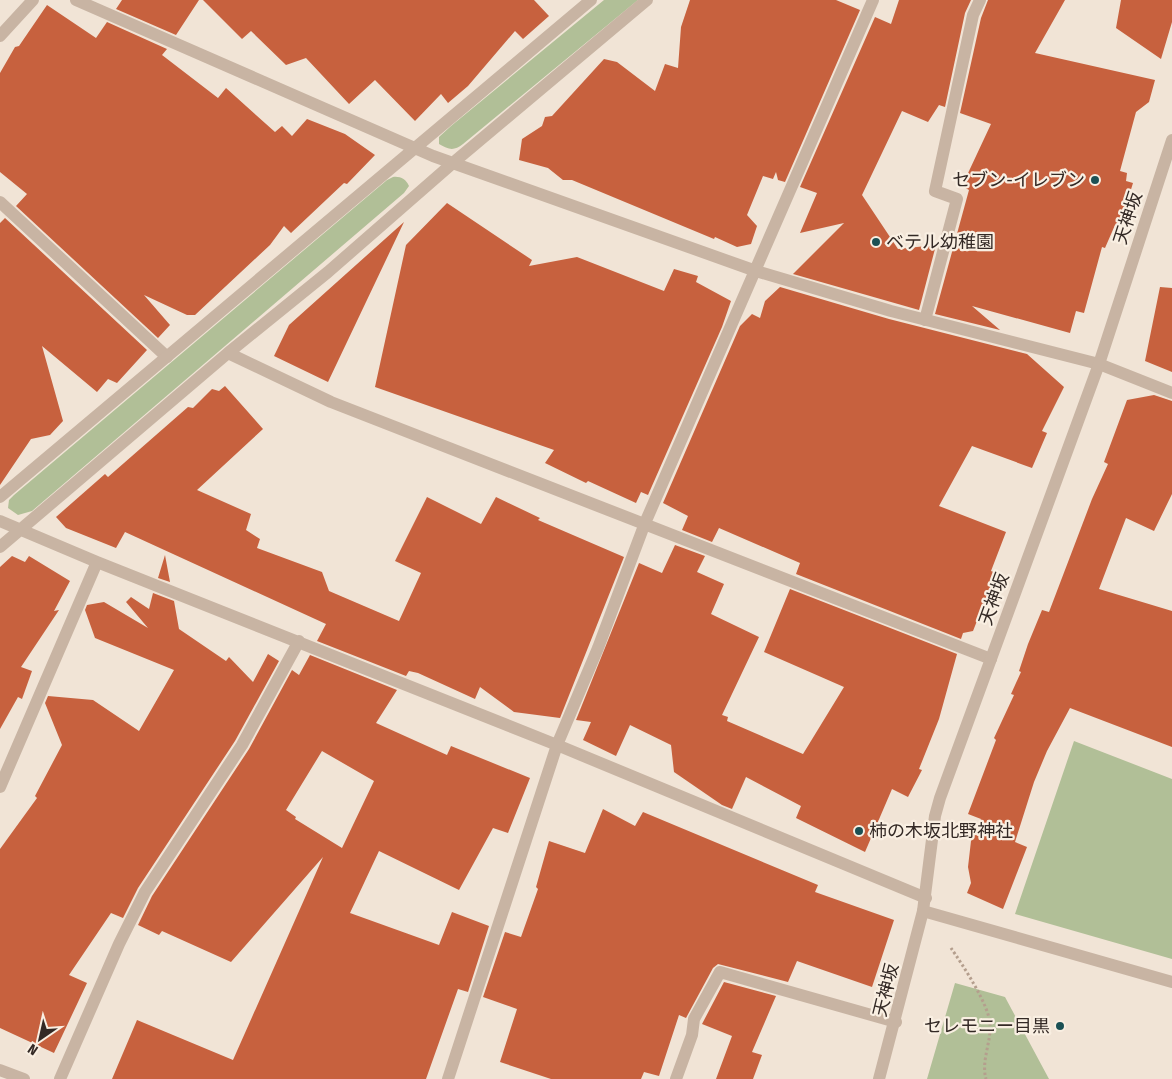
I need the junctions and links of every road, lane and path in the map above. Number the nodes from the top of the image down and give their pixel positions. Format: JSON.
{"nodes":[{"id":1,"x":33,"y":0,"type":"edge"},
{"id":2,"x":76,"y":0,"type":"edge"},
{"id":3,"x":647,"y":0,"type":"edge"},
{"id":4,"x":873,"y":0,"type":"edge"},
{"id":5,"x":980,"y":0,"type":"edge"},
{"id":6,"x":584,"y":2,"type":"edge"},
{"id":7,"x":0,"y":36,"type":"edge"},
{"id":8,"x":1172,"y":140,"type":"edge"},
{"id":9,"x":415,"y":149,"type":"junction"},
{"id":10,"x":454,"y":162,"type":"junction"},
{"id":11,"x":0,"y":202,"type":"edge"},
{"id":12,"x":756,"y":272,"type":"junction"},
{"id":13,"x":925,"y":320,"type":"junction"},
{"id":14,"x":228,"y":353,"type":"junction"},
{"id":15,"x":168,"y":358,"type":"junction"},
{"id":16,"x":1099,"y":364,"type":"junction"},
{"id":17,"x":1172,"y":393,"type":"edge"},
{"id":18,"x":0,"y":497,"type":"edge"},
{"id":19,"x":0,"y":521,"type":"edge"},
{"id":20,"x":646,"y":523,"type":"junction"},
{"id":21,"x":19,"y":531,"type":"junction"},
{"id":22,"x":0,"y":547,"type":"edge"},
{"id":23,"x":97,"y":562,"type":"junction"},
{"id":24,"x":299,"y":641,"type":"junction"},
{"id":25,"x":991,"y":659,"type":"junction"},
{"id":26,"x":557,"y":745,"type":"junction"},
{"id":27,"x":0,"y":787,"type":"edge"},
{"id":28,"x":926,"y":898,"type":"junction"},
{"id":29,"x":923,"y":912,"type":"junction"},
{"id":30,"x":951,"y":948,"type":"dead end"},
{"id":31,"x":1172,"y":982,"type":"edge"},
{"id":32,"x":896,"y":1022,"type":"junction"},
{"id":33,"x":0,"y":1070,"type":"edge"},
{"id":34,"x":24,"y":1079,"type":"edge"},
{"id":35,"x":60,"y":1079,"type":"edge"},
{"id":36,"x":448,"y":1079,"type":"edge"},
{"id":37,"x":676,"y":1079,"type":"edge"},
{"id":38,"x":879,"y":1079,"type":"edge"},
{"id":39,"x":986,"y":1079,"type":"edge"}],
"edges":[{"from":1,"to":7,"type":"street"},
{"from":2,"to":9,"type":"street"},
{"from":3,"to":10,"type":"street"},
{"from":4,"to":12,"type":"street"},
{"from":5,"to":13,"type":"street"},
{"from":6,"to":9,"type":"street"},
{"from":8,"to":16,"type":"street","name":"天神坂"},
{"from":9,"to":10,"type":"street"},
{"from":9,"to":15,"type":"street"},
{"from":10,"to":12,"type":"street"},
{"from":10,"to":14,"type":"street"},
{"from":11,"to":15,"type":"street"},
{"from":12,"to":13,"type":"street"},
{"from":12,"to":20,"type":"street"},
{"from":13,"to":16,"type":"street"},
{"from":14,"to":20,"type":"street"},
{"from":14,"to":21,"type":"street"},
{"from":15,"to":18,"type":"street"},
{"from":16,"to":17,"type":"street"},
{"from":16,"to":25,"type":"street","name":"天神坂"},
{"from":19,"to":21,"type":"street"},
{"from":20,"to":25,"type":"street"},
{"from":20,"to":26,"type":"street"},
{"from":21,"to":22,"type":"street"},
{"from":21,"to":23,"type":"street"},
{"from":23,"to":24,"type":"street"},
{"from":23,"to":27,"type":"street"},
{"from":24,"to":26,"type":"street"},
{"from":24,"to":35,"type":"street"},
{"from":25,"to":28,"type":"street","name":"天神坂"},
{"from":26,"to":28,"type":"street"},
{"from":26,"to":36,"type":"street"},
{"from":28,"to":29,"type":"street","name":"天神坂"},
{"from":29,"to":31,"type":"street"},
{"from":29,"to":32,"type":"street","name":"天神坂"},
{"from":30,"to":39,"type":"path"},
{"from":32,"to":37,"type":"street"},
{"from":32,"to":38,"type":"street","name":"天神坂"},
{"from":33,"to":34,"type":"street"}]}
